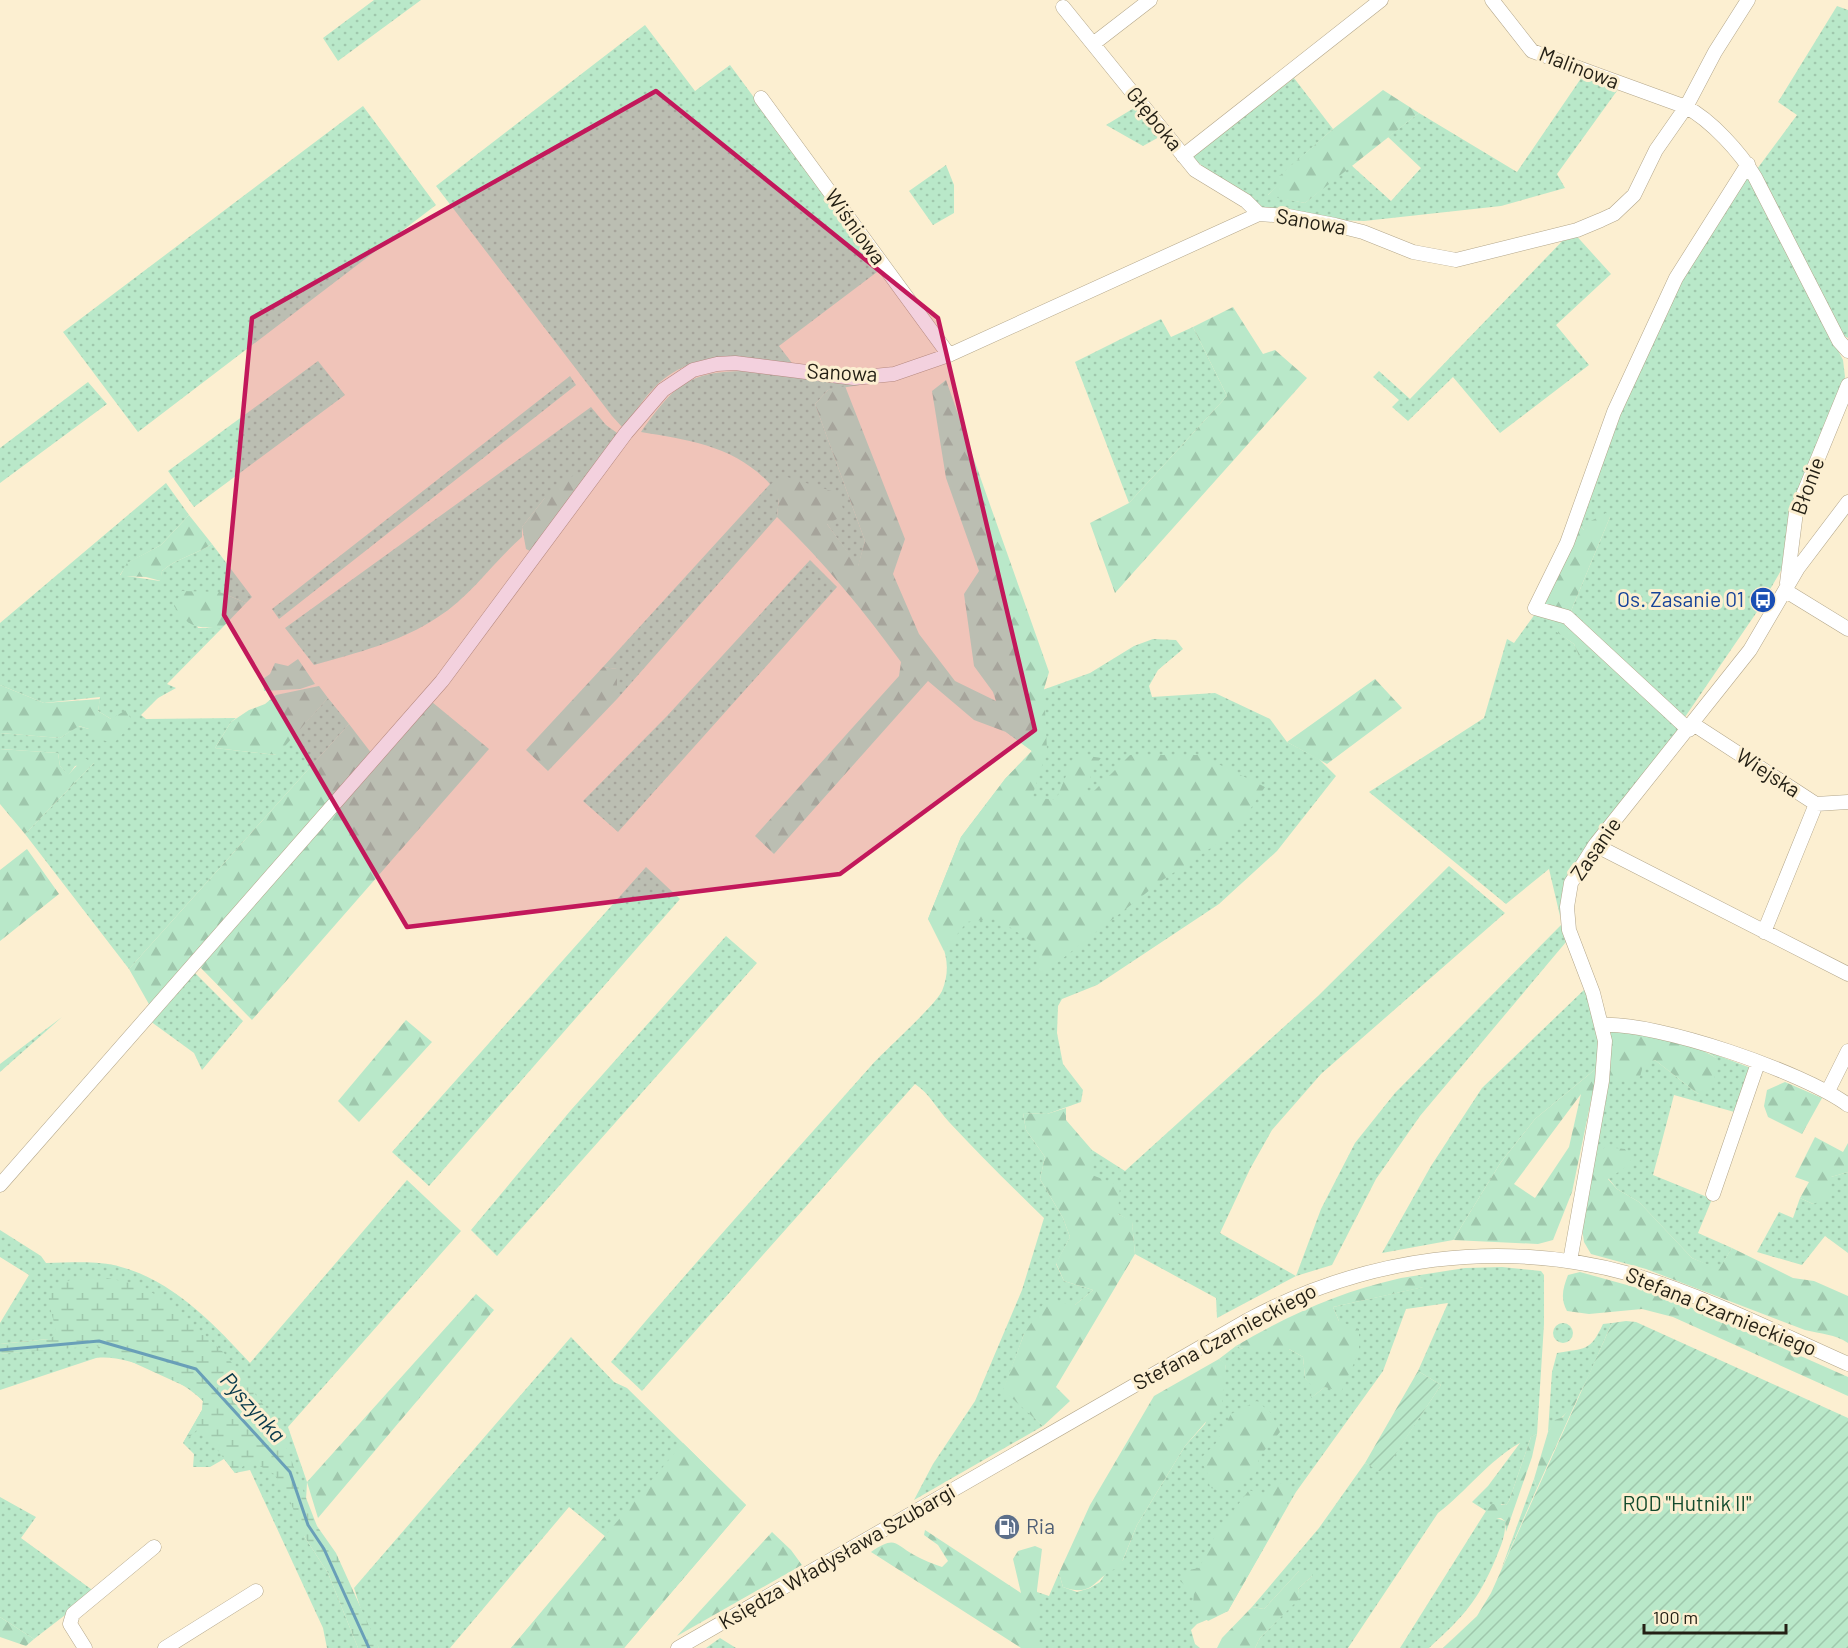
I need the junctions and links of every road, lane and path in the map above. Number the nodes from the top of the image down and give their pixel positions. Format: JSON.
{"nodes":[{"id":1,"x":1150,"y":0,"type":"edge"},
{"id":2,"x":1381,"y":0,"type":"edge"},
{"id":3,"x":1492,"y":0,"type":"edge"},
{"id":4,"x":1748,"y":0,"type":"edge"},
{"id":5,"x":1063,"y":7,"type":"dead end"},
{"id":6,"x":1093,"y":44,"type":"junction"},
{"id":7,"x":761,"y":98,"type":"dead end"},
{"id":8,"x":1686,"y":107,"type":"junction"},
{"id":9,"x":1183,"y":156,"type":"junction"},
{"id":10,"x":1748,"y":164,"type":"junction"},
{"id":11,"x":1259,"y":214,"type":"junction"},
{"id":12,"x":1848,"y":351,"type":"edge"},
{"id":13,"x":949,"y":355,"type":"junction"},
{"id":14,"x":1848,"y":385,"type":"edge"},
{"id":15,"x":1848,"y":502,"type":"edge"},
{"id":16,"x":1786,"y":591,"type":"junction"},
{"id":17,"x":1848,"y":629,"type":"edge"},
{"id":18,"x":1691,"y":727,"type":"junction"},
{"id":19,"x":1848,"y":802,"type":"edge"},
{"id":20,"x":1816,"y":804,"type":"junction"},
{"id":21,"x":1595,"y":845,"type":"junction"},
{"id":22,"x":1764,"y":932,"type":"junction"},
{"id":23,"x":1848,"y":975,"type":"edge"},
{"id":24,"x":1602,"y":1025,"type":"junction"},
{"id":25,"x":1848,"y":1051,"type":"edge"},
{"id":26,"x":1758,"y":1063,"type":"junction"},
{"id":27,"x":1828,"y":1091,"type":"junction"},
{"id":28,"x":1848,"y":1105,"type":"edge"},
{"id":29,"x":0,"y":1185,"type":"edge"},
{"id":30,"x":1713,"y":1194,"type":"dead end"},
{"id":31,"x":1570,"y":1261,"type":"junction"},
{"id":32,"x":1848,"y":1364,"type":"edge"},
{"id":33,"x":964,"y":1483,"type":"joint"},
{"id":34,"x":154,"y":1547,"type":"dead end"},
{"id":35,"x":256,"y":1591,"type":"dead end"},
{"id":36,"x":85,"y":1648,"type":"edge"},
{"id":37,"x":165,"y":1648,"type":"edge"},
{"id":38,"x":678,"y":1648,"type":"edge"}],
"edges":[{"from":1,"to":6,"type":"street"},
{"from":2,"to":9,"type":"street"},
{"from":3,"to":8,"type":"street","name":"Malinowa"},
{"from":4,"to":8,"type":"street","name":"Sanowa"},
{"from":5,"to":6,"type":"street","name":"Głęboka"},
{"from":6,"to":9,"type":"street","name":"Głęboka"},
{"from":7,"to":13,"type":"street","name":"Wiśniowa"},
{"from":8,"to":10,"type":"street","name":"Malinowa"},
{"from":8,"to":11,"type":"street","name":"Sanowa"},
{"from":9,"to":11,"type":"street","name":"Głęboka"},
{"from":10,"to":12,"type":"street","name":"Malinowa"},
{"from":10,"to":18,"type":"street","name":"Wiejska"},
{"from":11,"to":13,"type":"street","name":"Sanowa"},
{"from":13,"to":29,"type":"street","name":"Sanowa"},
{"from":14,"to":16,"type":"street","name":"Błonie"},
{"from":15,"to":16,"type":"street","name":"Zasanie"},
{"from":16,"to":17,"type":"street"},
{"from":16,"to":18,"type":"street","name":"Zasanie"},
{"from":18,"to":20,"type":"street","name":"Wiejska"},
{"from":18,"to":21,"type":"street","name":"Zasanie"},
{"from":19,"to":20,"type":"street","name":"Wiejska"},
{"from":20,"to":22,"type":"street"},
{"from":21,"to":22,"type":"street"},
{"from":21,"to":24,"type":"street","name":"Zasanie"},
{"from":22,"to":23,"type":"street"},
{"from":24,"to":26,"type":"street"},
{"from":24,"to":31,"type":"street","name":"Zasanie"},
{"from":25,"to":27,"type":"street"},
{"from":26,"to":27,"type":"street"},
{"from":26,"to":30,"type":"street"},
{"from":27,"to":28,"type":"street"},
{"from":31,"to":32,"type":"street","name":"Stefana Czarnieckiego"},
{"from":31,"to":33,"type":"street","name":"Stefana Czarnieckiego"},
{"from":33,"to":38,"type":"street","name":"Księdza Władysława Szubargi"},
{"from":34,"to":36,"type":"street"},
{"from":35,"to":37,"type":"street"}]}
